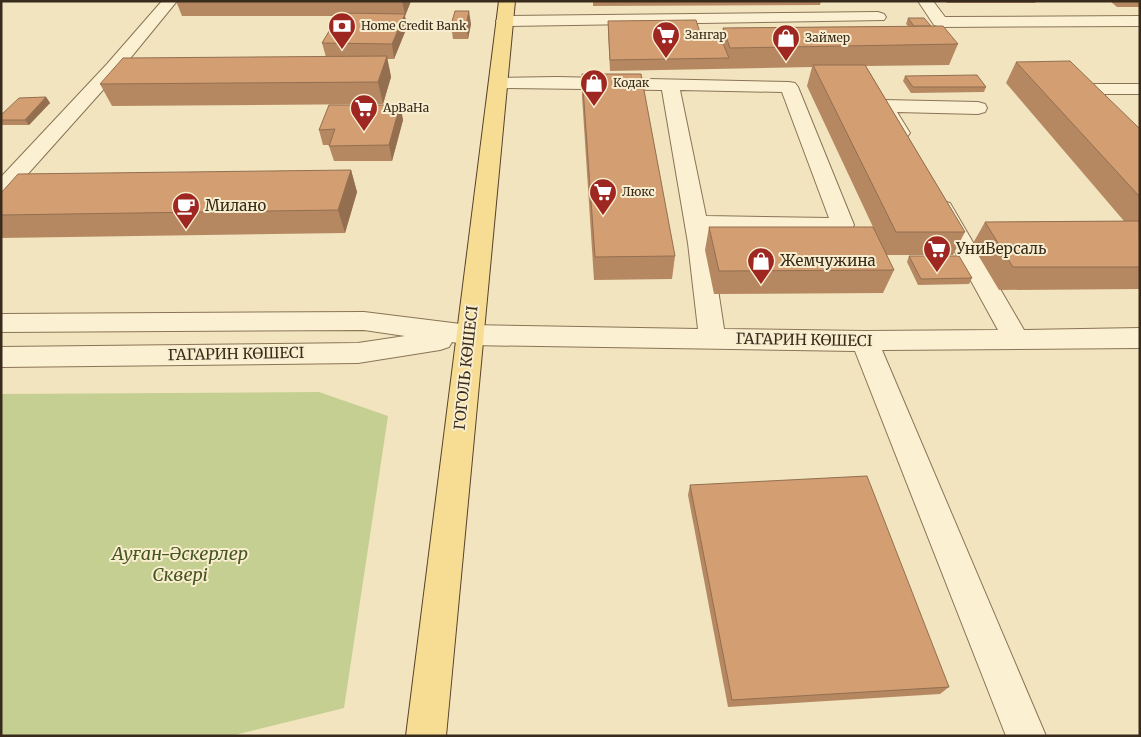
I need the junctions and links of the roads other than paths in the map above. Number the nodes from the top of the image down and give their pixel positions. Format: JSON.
{"nodes":[{"id":1,"x":170,"y":1,"type":"edge"},
{"id":2,"x":925,"y":1,"type":"edge"},
{"id":3,"x":506,"y":11,"type":"edge"},
{"id":4,"x":878,"y":17,"type":"dead end"},
{"id":5,"x":1137,"y":28,"type":"edge"},
{"id":6,"x":498,"y":83,"type":"junction"},
{"id":7,"x":670,"y":85,"type":"junction"},
{"id":8,"x":1140,"y":89,"type":"edge"},
{"id":9,"x":978,"y":108,"type":"dead end"},
{"id":10,"x":909,"y":150,"type":"edge"},
{"id":11,"x":1140,"y":151,"type":"edge"},
{"id":12,"x":1,"y":190,"type":"edge"},
{"id":13,"x":933,"y":193,"type":"edge"},
{"id":14,"x":696,"y":223,"type":"junction"},
{"id":15,"x":1,"y":323,"type":"edge"},
{"id":16,"x":469,"y":335,"type":"junction"},
{"id":17,"x":1140,"y":338,"type":"edge"},
{"id":18,"x":712,"y":339,"type":"junction"},
{"id":19,"x":1016,"y":340,"type":"junction"},
{"id":20,"x":865,"y":341,"type":"junction"},
{"id":21,"x":1,"y":357,"type":"edge"},
{"id":22,"x":426,"y":736,"type":"edge"},
{"id":23,"x":1026,"y":736,"type":"edge"}],
"edges":[{"from":1,"to":12,"type":"street"},
{"from":2,"to":5,"type":"street"},
{"from":3,"to":4,"type":"street"},
{"from":3,"to":6,"type":"main road","name":"ГОГОЛЬ КӨШЕСІ"},
{"from":6,"to":7,"type":"street"},
{"from":6,"to":16,"type":"main road","name":"ГОГОЛЬ КӨШЕСІ"},
{"from":7,"to":14,"type":"street"},
{"from":7,"to":14,"type":"street"},
{"from":8,"to":11,"type":"street"},
{"from":9,"to":10,"type":"street"},
{"from":13,"to":19,"type":"street"},
{"from":14,"to":18,"type":"street"},
{"from":15,"to":16,"type":"street","name":"ГАГАРИН КӨШЕСІ"},
{"from":16,"to":18,"type":"street","name":"ГАГАРИН КӨШЕСІ"},
{"from":16,"to":21,"type":"street","name":"ГАГАРИН КӨШЕСІ"},
{"from":16,"to":22,"type":"main road","name":"ГОГОЛЬ КӨШЕСІ"},
{"from":17,"to":19,"type":"street","name":"ГАГАРИН КӨШЕСІ"},
{"from":18,"to":20,"type":"street","name":"ГАГАРИН КӨШЕСІ"},
{"from":19,"to":20,"type":"street","name":"ГАГАРИН КӨШЕСІ"},
{"from":20,"to":23,"type":"street"}]}
